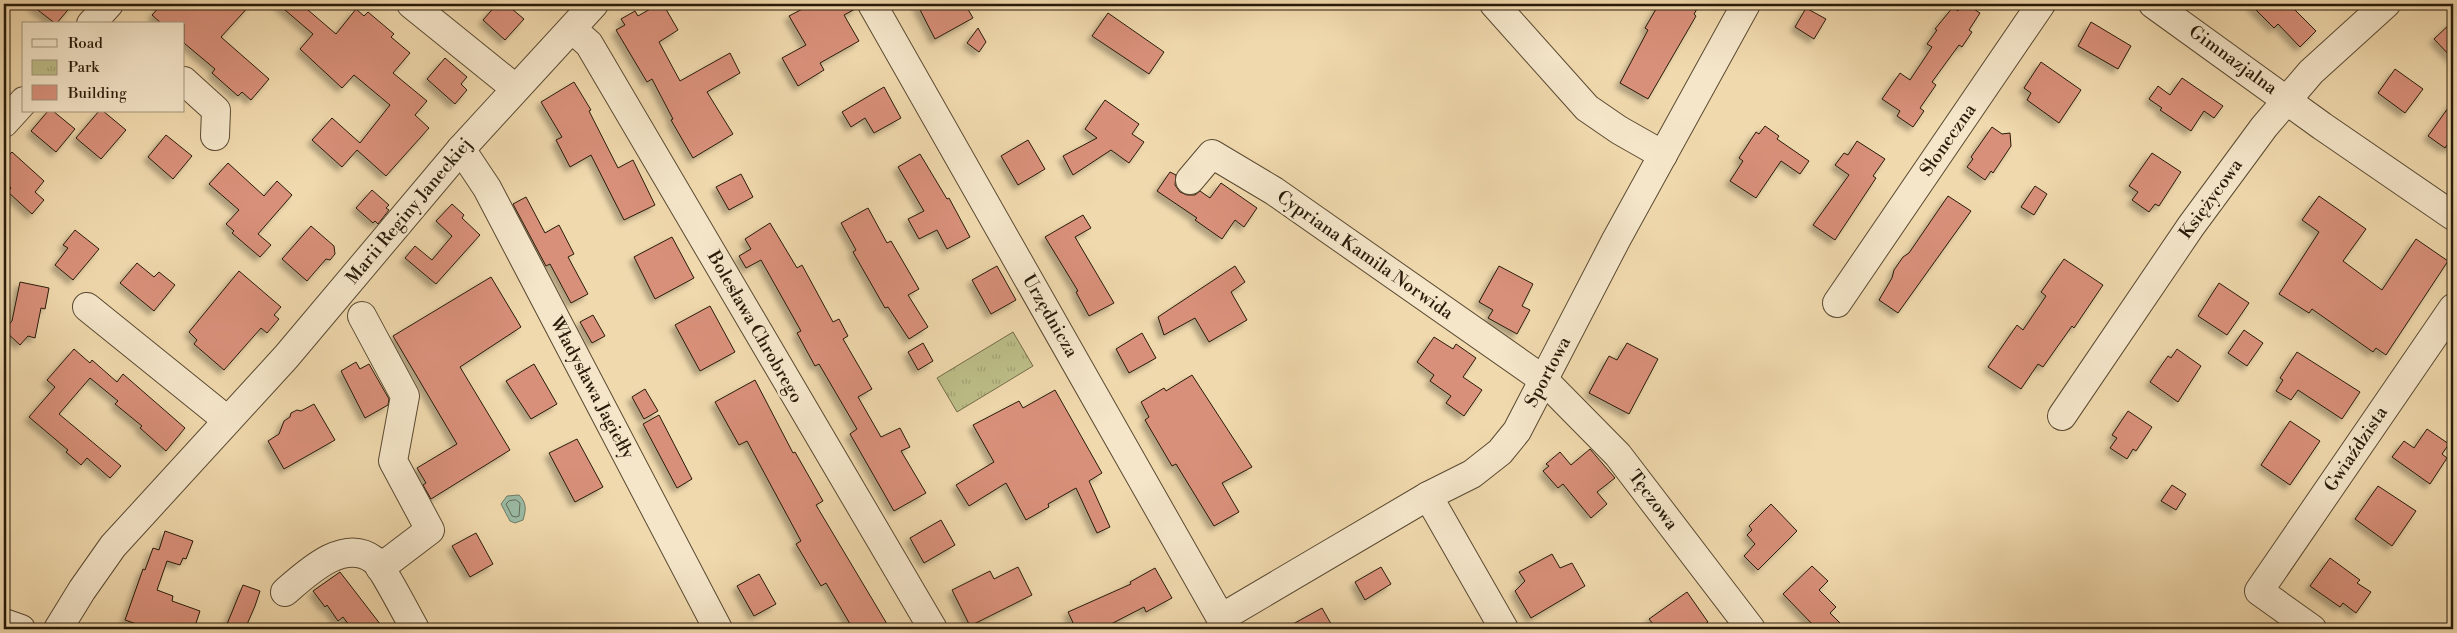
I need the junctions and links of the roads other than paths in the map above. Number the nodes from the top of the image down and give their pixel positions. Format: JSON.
{"nodes":[{"id":1,"x":411,"y":4,"type":"edge"},
{"id":2,"x":594,"y":4,"type":"edge"},
{"id":3,"x":872,"y":4,"type":"edge"},
{"id":4,"x":1494,"y":4,"type":"edge"},
{"id":5,"x":1746,"y":4,"type":"edge"},
{"id":6,"x":2041,"y":4,"type":"edge"},
{"id":7,"x":2154,"y":4,"type":"edge"},
{"id":8,"x":2386,"y":4,"type":"edge"},
{"id":9,"x":572,"y":29,"type":"junction"},
{"id":10,"x":185,"y":82,"type":"edge"},
{"id":11,"x":515,"y":88,"type":"junction"},
{"id":12,"x":2288,"y":100,"type":"junction"},
{"id":13,"x":22,"y":103,"type":"edge"},
{"id":14,"x":4,"y":123,"type":"edge"},
{"id":15,"x":215,"y":136,"type":"dead end"},
{"id":16,"x":460,"y":149,"type":"junction"},
{"id":17,"x":1663,"y":154,"type":"junction"},
{"id":18,"x":1190,"y":180,"type":"dead end"},
{"id":19,"x":2453,"y":216,"type":"edge"},
{"id":20,"x":1837,"y":303,"type":"dead end"},
{"id":21,"x":87,"y":307,"type":"dead end"},
{"id":22,"x":2453,"y":308,"type":"edge"},
{"id":23,"x":362,"y":316,"type":"dead end"},
{"id":24,"x":1544,"y":380,"type":"junction"},
{"id":25,"x":2062,"y":416,"type":"dead end"},
{"id":26,"x":227,"y":420,"type":"junction"},
{"id":27,"x":1428,"y":496,"type":"junction"},
{"id":28,"x":380,"y":568,"type":"junction"},
{"id":29,"x":285,"y":592,"type":"dead end"},
{"id":30,"x":4,"y":623,"type":"edge"},
{"id":31,"x":1224,"y":624,"type":"edge"},
{"id":32,"x":21,"y":629,"type":"edge"},
{"id":33,"x":58,"y":629,"type":"edge"},
{"id":34,"x":415,"y":629,"type":"edge"},
{"id":35,"x":718,"y":629,"type":"edge"},
{"id":36,"x":933,"y":629,"type":"edge"},
{"id":37,"x":1504,"y":629,"type":"edge"},
{"id":38,"x":1751,"y":629,"type":"edge"},
{"id":39,"x":2312,"y":629,"type":"edge"}],
"edges":[{"from":1,"to":11,"type":"street"},
{"from":2,"to":9,"type":"street","name":"Marii Reginy Janeckiej"},
{"from":3,"to":31,"type":"street","name":"Urzędnicza"},
{"from":4,"to":17,"type":"street"},
{"from":5,"to":17,"type":"street","name":"Sportowa"},
{"from":6,"to":20,"type":"street","name":"Słoneczna"},
{"from":7,"to":12,"type":"street","name":"Gimnazjalna"},
{"from":8,"to":12,"type":"street","name":"Księżycowa"},
{"from":9,"to":11,"type":"street","name":"Marii Reginy Janeckiej"},
{"from":9,"to":36,"type":"street","name":"Bolesława Chrobrego"},
{"from":10,"to":15,"type":"street"},
{"from":11,"to":16,"type":"street","name":"Marii Reginy Janeckiej"},
{"from":12,"to":19,"type":"street","name":"Gimnazjalna"},
{"from":12,"to":25,"type":"street","name":"Księżycowa"},
{"from":13,"to":14,"type":"street"},
{"from":16,"to":26,"type":"street","name":"Marii Reginy Janeckiej"},
{"from":16,"to":35,"type":"street","name":"Władysława Jagiełły"},
{"from":17,"to":24,"type":"street","name":"Sportowa"},
{"from":18,"to":24,"type":"street","name":"Cypriana Kamila Norwida"},
{"from":21,"to":26,"type":"street"},
{"from":22,"to":39,"type":"street","name":"Gwiaździsta"},
{"from":23,"to":28,"type":"street"},
{"from":24,"to":27,"type":"street","name":"Sportowa"},
{"from":24,"to":38,"type":"street","name":"Tęczowa"},
{"from":26,"to":33,"type":"street","name":"Marii Reginy Janeckiej"},
{"from":27,"to":31,"type":"street","name":"Sportowa"},
{"from":27,"to":37,"type":"street"},
{"from":28,"to":29,"type":"street"},
{"from":28,"to":34,"type":"street"},
{"from":30,"to":32,"type":"street"}]}
